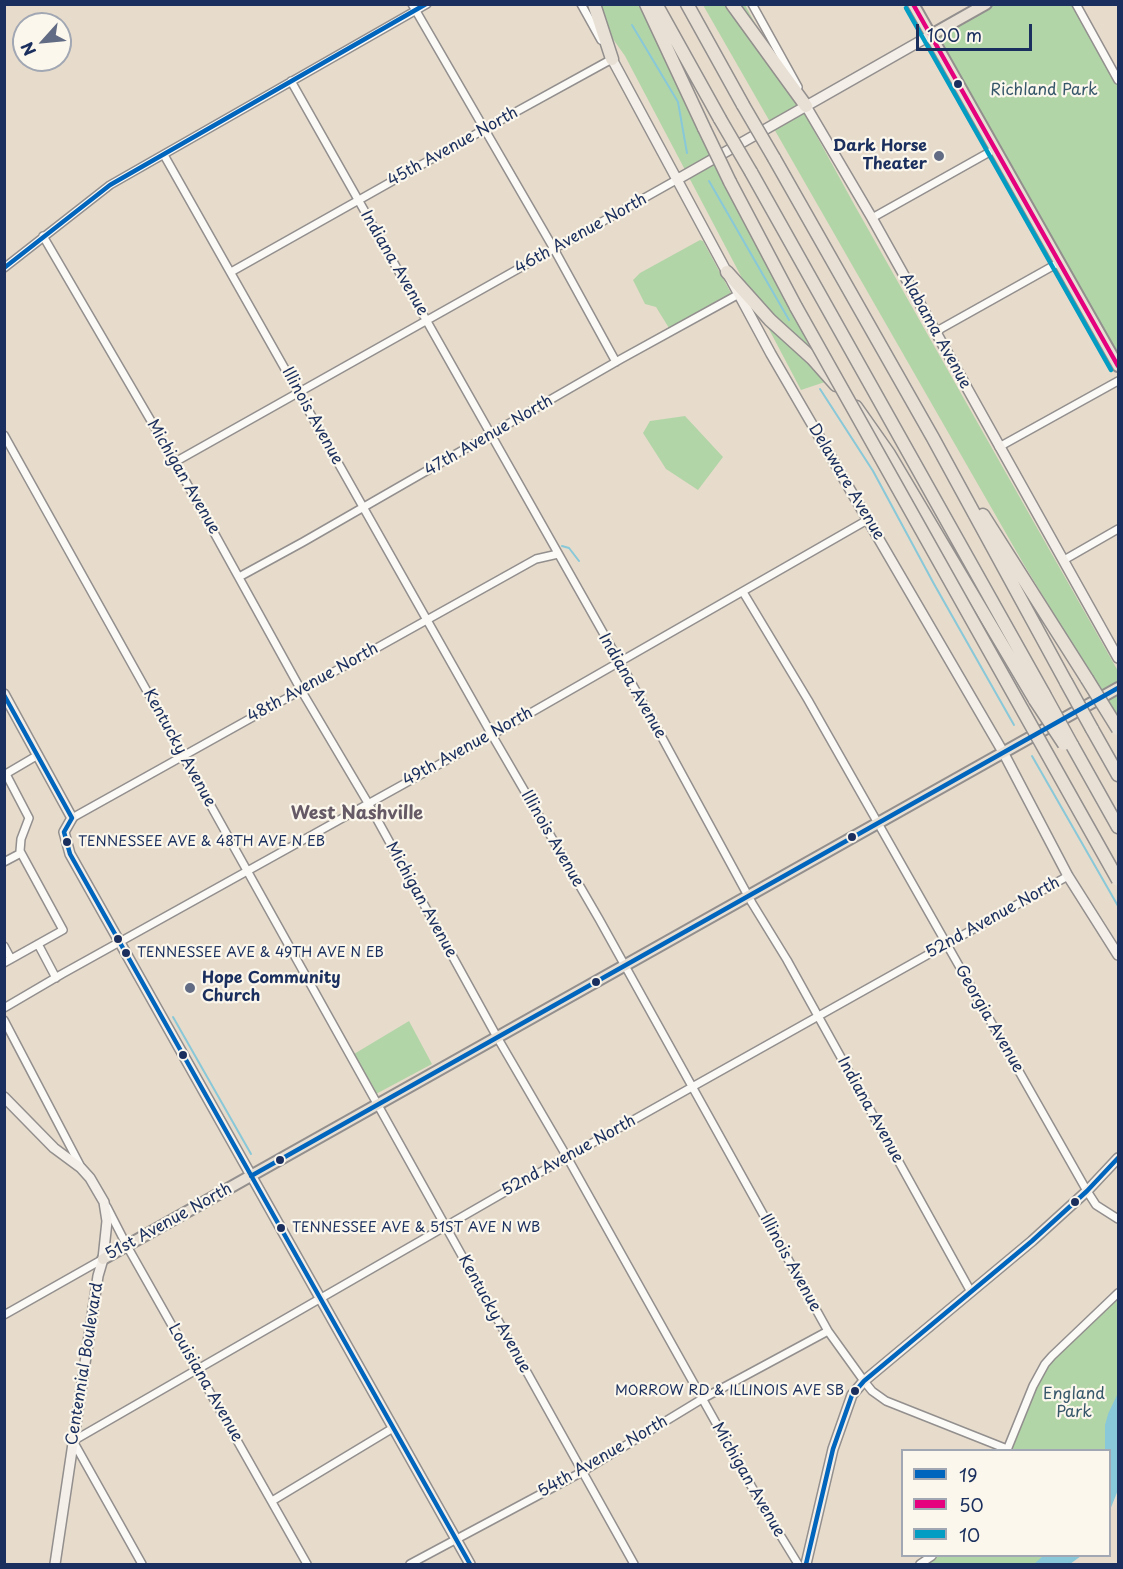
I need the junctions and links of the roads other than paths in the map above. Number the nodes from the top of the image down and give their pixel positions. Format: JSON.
{"nodes":[{"id":1,"x":427,"y":4,"type":"edge"},
{"id":2,"x":581,"y":4,"type":"edge"},
{"id":3,"x":594,"y":4,"type":"edge"},
{"id":4,"x":646,"y":4,"type":"edge"},
{"id":5,"x":656,"y":4,"type":"edge"},
{"id":6,"x":687,"y":4,"type":"edge"},
{"id":7,"x":732,"y":4,"type":"edge"},
{"id":8,"x":752,"y":4,"type":"edge"},
{"id":9,"x":913,"y":4,"type":"edge"},
{"id":10,"x":986,"y":4,"type":"edge"},
{"id":11,"x":1076,"y":4,"type":"edge"},
{"id":12,"x":413,"y":8,"type":"edge"},
{"id":13,"x":931,"y":35,"type":"junction"},
{"id":14,"x":612,"y":59,"type":"junction"},
{"id":15,"x":1118,"y":80,"type":"edge"},
{"id":16,"x":291,"y":81,"type":"junction"},
{"id":17,"x":806,"y":106,"type":"junction"},
{"id":18,"x":484,"y":129,"type":"junction"},
{"id":19,"x":995,"y":149,"type":"junction"},
{"id":20,"x":164,"y":155,"type":"junction"},
{"id":21,"x":678,"y":178,"type":"junction"},
{"id":22,"x":358,"y":200,"type":"junction"},
{"id":23,"x":872,"y":218,"type":"junction"},
{"id":24,"x":44,"y":236,"type":"junction"},
{"id":25,"x":554,"y":249,"type":"junction"},
{"id":26,"x":1060,"y":262,"type":"junction"},
{"id":27,"x":4,"y":268,"type":"edge"},
{"id":28,"x":231,"y":272,"type":"junction"},
{"id":29,"x":727,"y":272,"type":"junction"},
{"id":30,"x":739,"y":294,"type":"junction"},
{"id":31,"x":426,"y":320,"type":"junction"},
{"id":32,"x":935,"y":332,"type":"junction"},
{"id":33,"x":616,"y":362,"type":"junction"},
{"id":34,"x":1119,"y":366,"type":"edge"},
{"id":35,"x":1119,"y":381,"type":"edge"},
{"id":36,"x":299,"y":393,"type":"junction"},
{"id":37,"x":4,"y":435,"type":"edge"},
{"id":38,"x":491,"y":435,"type":"junction"},
{"id":39,"x":933,"y":438,"type":"junction"},
{"id":40,"x":999,"y":447,"type":"junction"},
{"id":41,"x":175,"y":462,"type":"junction"},
{"id":42,"x":364,"y":508,"type":"junction"},
{"id":43,"x":869,"y":519,"type":"junction"},
{"id":44,"x":1119,"y":529,"type":"edge"},
{"id":45,"x":558,"y":554,"type":"junction"},
{"id":46,"x":1064,"y":560,"type":"junction"},
{"id":47,"x":240,"y":576,"type":"junction"},
{"id":48,"x":743,"y":592,"type":"junction"},
{"id":49,"x":427,"y":620,"type":"junction"},
{"id":50,"x":1119,"y":658,"type":"edge"},
{"id":51,"x":617,"y":662,"type":"junction"},
{"id":52,"x":1119,"y":688,"type":"edge"},
{"id":53,"x":301,"y":690,"type":"junction"},
{"id":54,"x":4,"y":694,"type":"edge"},
{"id":55,"x":1040,"y":697,"type":"junction"},
{"id":56,"x":1119,"y":729,"type":"edge"},
{"id":57,"x":492,"y":735,"type":"junction"},
{"id":58,"x":1003,"y":752,"type":"junction"},
{"id":59,"x":38,"y":755,"type":"junction"},
{"id":60,"x":183,"y":755,"type":"junction"},
{"id":61,"x":5,"y":774,"type":"edge"},
{"id":62,"x":1119,"y":775,"type":"edge"},
{"id":63,"x":368,"y":803,"type":"junction"},
{"id":64,"x":72,"y":818,"type":"junction"},
{"id":65,"x":878,"y":823,"type":"junction"},
{"id":66,"x":1117,"y":825,"type":"edge"},
{"id":67,"x":21,"y":853,"type":"junction"},
{"id":68,"x":4,"y":862,"type":"edge"},
{"id":69,"x":247,"y":871,"type":"junction"},
{"id":70,"x":1068,"y":876,"type":"junction"},
{"id":71,"x":1119,"y":880,"type":"edge"},
{"id":72,"x":748,"y":896,"type":"junction"},
{"id":73,"x":120,"y":943,"type":"junction"},
{"id":74,"x":38,"y":944,"type":"junction"},
{"id":75,"x":946,"y":944,"type":"junction"},
{"id":76,"x":4,"y":946,"type":"edge"},
{"id":77,"x":1119,"y":955,"type":"edge"},
{"id":78,"x":8,"y":961,"type":"edge"},
{"id":79,"x":624,"y":967,"type":"junction"},
{"id":80,"x":56,"y":978,"type":"junction"},
{"id":81,"x":4,"y":1008,"type":"edge"},
{"id":82,"x":817,"y":1016,"type":"junction"},
{"id":83,"x":4,"y":1020,"type":"edge"},
{"id":84,"x":497,"y":1037,"type":"junction"},
{"id":85,"x":692,"y":1087,"type":"junction"},
{"id":86,"x":4,"y":1097,"type":"edge"},
{"id":87,"x":377,"y":1104,"type":"junction"},
{"id":88,"x":567,"y":1157,"type":"junction"},
{"id":89,"x":1119,"y":1158,"type":"edge"},
{"id":90,"x":81,"y":1168,"type":"junction"},
{"id":91,"x":251,"y":1176,"type":"junction"},
{"id":92,"x":1087,"y":1191,"type":"junction"},
{"id":93,"x":104,"y":1202,"type":"junction"},
{"id":94,"x":1119,"y":1219,"type":"edge"},
{"id":95,"x":446,"y":1226,"type":"junction"},
{"id":96,"x":127,"y":1246,"type":"junction"},
{"id":97,"x":103,"y":1259,"type":"junction"},
{"id":98,"x":971,"y":1292,"type":"junction"},
{"id":99,"x":1119,"y":1293,"type":"edge"},
{"id":100,"x":320,"y":1299,"type":"junction"},
{"id":101,"x":4,"y":1315,"type":"edge"},
{"id":102,"x":828,"y":1331,"type":"junction"},
{"id":103,"x":197,"y":1369,"type":"junction"},
{"id":104,"x":864,"y":1382,"type":"junction"},
{"id":105,"x":702,"y":1399,"type":"junction"},
{"id":106,"x":393,"y":1428,"type":"junction"},
{"id":107,"x":73,"y":1441,"type":"junction"},
{"id":108,"x":1004,"y":1449,"type":"edge"},
{"id":109,"x":1007,"y":1449,"type":"edge"},
{"id":110,"x":582,"y":1472,"type":"junction"},
{"id":111,"x":272,"y":1501,"type":"junction"},
{"id":112,"x":456,"y":1539,"type":"junction"},
{"id":113,"x":54,"y":1564,"type":"edge"},
{"id":114,"x":142,"y":1564,"type":"edge"},
{"id":115,"x":307,"y":1564,"type":"edge"},
{"id":116,"x":410,"y":1564,"type":"edge"},
{"id":117,"x":470,"y":1564,"type":"edge"},
{"id":118,"x":634,"y":1564,"type":"edge"},
{"id":119,"x":798,"y":1564,"type":"edge"},
{"id":120,"x":806,"y":1564,"type":"edge"}],
"edges":[{"from":1,"to":12,"type":"street"},
{"from":2,"to":14,"type":"street","name":"Delaware Avenue"},
{"from":3,"to":14,"type":"highway"},
{"from":4,"to":71,"type":"highway","bridge":true},
{"from":5,"to":55,"type":"highway","bridge":true},
{"from":6,"to":39,"type":"highway","bridge":true},
{"from":7,"to":17,"type":"highway"},
{"from":8,"to":17,"type":"street","name":"Alabama Avenue"},
{"from":9,"to":13,"type":"main road"},
{"from":10,"to":13,"type":"main road","name":"46th Avenue North"},
{"from":11,"to":15,"type":"street"},
{"from":12,"to":16,"type":"street"},
{"from":12,"to":18,"type":"street"},
{"from":13,"to":17,"type":"main road","name":"46th Avenue North"},
{"from":13,"to":19,"type":"main road"},
{"from":14,"to":18,"type":"street","name":"45th Avenue North"},
{"from":14,"to":21,"type":"main road","name":"Delaware Avenue"},
{"from":16,"to":20,"type":"street"},
{"from":16,"to":22,"type":"street","name":"Indiana Avenue"},
{"from":17,"to":21,"type":"main road","name":"46th Avenue North"},
{"from":17,"to":23,"type":"main road","name":"Alabama Avenue"},
{"from":18,"to":22,"type":"street","name":"45th Avenue North"},
{"from":18,"to":25,"type":"street"},
{"from":19,"to":23,"type":"street"},
{"from":19,"to":26,"type":"main road"},
{"from":20,"to":24,"type":"street"},
{"from":20,"to":28,"type":"street","name":"Illinois Avenue"},
{"from":21,"to":25,"type":"street","name":"46th Avenue North"},
{"from":21,"to":29,"type":"main road","name":"Delaware Avenue"},
{"from":22,"to":28,"type":"street","name":"45th Avenue North"},
{"from":22,"to":31,"type":"street","name":"Indiana Avenue"},
{"from":23,"to":32,"type":"main road","name":"Alabama Avenue"},
{"from":24,"to":27,"type":"street"},
{"from":24,"to":41,"type":"street","name":"Michigan Avenue"},
{"from":25,"to":31,"type":"street","name":"46th Avenue North"},
{"from":25,"to":33,"type":"street"},
{"from":26,"to":32,"type":"street"},
{"from":26,"to":34,"type":"main road"},
{"from":28,"to":36,"type":"street","name":"Illinois Avenue"},
{"from":29,"to":30,"type":"main road","name":"Delaware Avenue"},
{"from":29,"to":55,"type":"highway"},
{"from":30,"to":33,"type":"street","name":"47th Avenue North"},
{"from":30,"to":43,"type":"main road","name":"Delaware Avenue"},
{"from":31,"to":36,"type":"street","name":"46th Avenue North"},
{"from":31,"to":38,"type":"street","name":"Indiana Avenue"},
{"from":32,"to":40,"type":"main road","name":"Alabama Avenue"},
{"from":33,"to":38,"type":"street","name":"47th Avenue North"},
{"from":35,"to":40,"type":"street"},
{"from":36,"to":41,"type":"street","name":"46th Avenue North"},
{"from":36,"to":42,"type":"street","name":"Illinois Avenue"},
{"from":37,"to":60,"type":"street","name":"Kentucky Avenue"},
{"from":38,"to":42,"type":"street","name":"47th Avenue North"},
{"from":38,"to":45,"type":"street","name":"Indiana Avenue"},
{"from":39,"to":56,"type":"highway","bridge":true},
{"from":39,"to":62,"type":"highway","bridge":true},
{"from":40,"to":46,"type":"main road","name":"Alabama Avenue"},
{"from":41,"to":47,"type":"street","name":"Michigan Avenue"},
{"from":42,"to":47,"type":"street","name":"47th Avenue North"},
{"from":42,"to":49,"type":"street","name":"Illinois Avenue"},
{"from":43,"to":48,"type":"street","name":"49th Avenue North"},
{"from":43,"to":58,"type":"main road","name":"Delaware Avenue"},
{"from":44,"to":46,"type":"street"},
{"from":45,"to":49,"type":"street","name":"48th Avenue North"},
{"from":45,"to":51,"type":"street","name":"Indiana Avenue"},
{"from":46,"to":50,"type":"main road","name":"Alabama Avenue"},
{"from":47,"to":53,"type":"street","name":"Michigan Avenue"},
{"from":48,"to":51,"type":"street","name":"49th Avenue North"},
{"from":48,"to":65,"type":"street","name":"Georgia Avenue"},
{"from":49,"to":53,"type":"street","name":"48th Avenue North"},
{"from":49,"to":57,"type":"street","name":"Illinois Avenue"},
{"from":51,"to":57,"type":"street","name":"49th Avenue North"},
{"from":51,"to":72,"type":"street","name":"Indiana Avenue"},
{"from":52,"to":58,"type":"main road","name":"51st Avenue North"},
{"from":53,"to":60,"type":"street","name":"48th Avenue North"},
{"from":53,"to":63,"type":"street","name":"Michigan Avenue"},
{"from":54,"to":59,"type":"main road"},
{"from":55,"to":66,"type":"highway","bridge":true},
{"from":57,"to":63,"type":"street","name":"49th Avenue North"},
{"from":57,"to":79,"type":"street","name":"Illinois Avenue"},
{"from":58,"to":65,"type":"main road","name":"51st Avenue North"},
{"from":58,"to":70,"type":"main road","name":"Delaware Avenue"},
{"from":59,"to":61,"type":"street"},
{"from":59,"to":64,"type":"main road"},
{"from":60,"to":64,"type":"street","name":"48th Avenue North"},
{"from":60,"to":69,"type":"street","name":"Kentucky Avenue"},
{"from":61,"to":67,"type":"street"},
{"from":63,"to":69,"type":"street","name":"49th Avenue North"},
{"from":63,"to":84,"type":"street","name":"Michigan Avenue"},
{"from":64,"to":73,"type":"main road"},
{"from":65,"to":72,"type":"main road","name":"51st Avenue North"},
{"from":65,"to":75,"type":"street","name":"Georgia Avenue"},
{"from":67,"to":68,"type":"street"},
{"from":67,"to":74,"type":"street"},
{"from":69,"to":73,"type":"street","name":"49th Avenue North"},
{"from":69,"to":87,"type":"street","name":"Kentucky Avenue"},
{"from":70,"to":75,"type":"street","name":"52nd Avenue North"},
{"from":70,"to":77,"type":"main road","name":"Delaware Avenue"},
{"from":72,"to":79,"type":"main road","name":"51st Avenue North"},
{"from":72,"to":82,"type":"street","name":"Indiana Avenue"},
{"from":73,"to":80,"type":"street","name":"49th Avenue North"},
{"from":73,"to":91,"type":"main road"},
{"from":74,"to":78,"type":"street"},
{"from":74,"to":80,"type":"street"},
{"from":75,"to":82,"type":"street","name":"52nd Avenue North"},
{"from":75,"to":92,"type":"street","name":"Georgia Avenue"},
{"from":76,"to":78,"type":"street"},
{"from":79,"to":84,"type":"main road","name":"51st Avenue North"},
{"from":79,"to":85,"type":"street","name":"Illinois Avenue"},
{"from":80,"to":81,"type":"street","name":"49th Avenue North"},
{"from":82,"to":85,"type":"street","name":"52nd Avenue North"},
{"from":82,"to":98,"type":"street","name":"Indiana Avenue"},
{"from":83,"to":90,"type":"street"},
{"from":84,"to":87,"type":"main road","name":"51st Avenue North"},
{"from":84,"to":88,"type":"street","name":"Michigan Avenue"},
{"from":85,"to":88,"type":"street","name":"52nd Avenue North"},
{"from":85,"to":102,"type":"street","name":"Illinois Avenue"},
{"from":86,"to":90,"type":"main road","name":"Centennial Boulevard"},
{"from":87,"to":91,"type":"main road","name":"51st Avenue North"},
{"from":87,"to":95,"type":"street","name":"Kentucky Avenue"},
{"from":88,"to":95,"type":"street","name":"52nd Avenue North"},
{"from":88,"to":105,"type":"street","name":"Michigan Avenue"},
{"from":89,"to":92,"type":"main road"},
{"from":90,"to":93,"type":"main road","name":"Centennial Boulevard"},
{"from":91,"to":96,"type":"main road","name":"51st Avenue North"},
{"from":91,"to":100,"type":"main road"},
{"from":92,"to":94,"type":"street","name":"Georgia Avenue"},
{"from":92,"to":98,"type":"main road"},
{"from":93,"to":96,"type":"street","name":"Louisiana Avenue"},
{"from":93,"to":97,"type":"main road","name":"Centennial Boulevard"},
{"from":95,"to":100,"type":"street","name":"52nd Avenue North"},
{"from":95,"to":110,"type":"street","name":"Kentucky Avenue"},
{"from":96,"to":97,"type":"main road","name":"51st Avenue North"},
{"from":96,"to":103,"type":"street","name":"Louisiana Avenue"},
{"from":97,"to":101,"type":"street","name":"51st Avenue North"},
{"from":97,"to":107,"type":"main road","name":"Centennial Boulevard"},
{"from":98,"to":104,"type":"main road"},
{"from":99,"to":109,"type":"street"},
{"from":100,"to":103,"type":"street","name":"52nd Avenue North"},
{"from":100,"to":106,"type":"main road"},
{"from":102,"to":104,"type":"street","name":"Illinois Avenue"},
{"from":102,"to":105,"type":"street","name":"54th Avenue North"},
{"from":103,"to":107,"type":"street","name":"52nd Avenue North"},
{"from":103,"to":111,"type":"street","name":"Louisiana Avenue"},
{"from":104,"to":108,"type":"street","name":"Illinois Avenue"},
{"from":104,"to":120,"type":"main road"},
{"from":105,"to":110,"type":"street","name":"54th Avenue North"},
{"from":105,"to":119,"type":"street","name":"Michigan Avenue"},
{"from":106,"to":111,"type":"street"},
{"from":106,"to":112,"type":"main road"},
{"from":107,"to":113,"type":"main road","name":"Centennial Boulevard"},
{"from":107,"to":114,"type":"street"},
{"from":110,"to":112,"type":"street","name":"54th Avenue North"},
{"from":110,"to":118,"type":"street","name":"Kentucky Avenue"},
{"from":111,"to":115,"type":"street","name":"Louisiana Avenue"},
{"from":112,"to":116,"type":"street","name":"54th Avenue North"},
{"from":112,"to":117,"type":"main road"}]}
